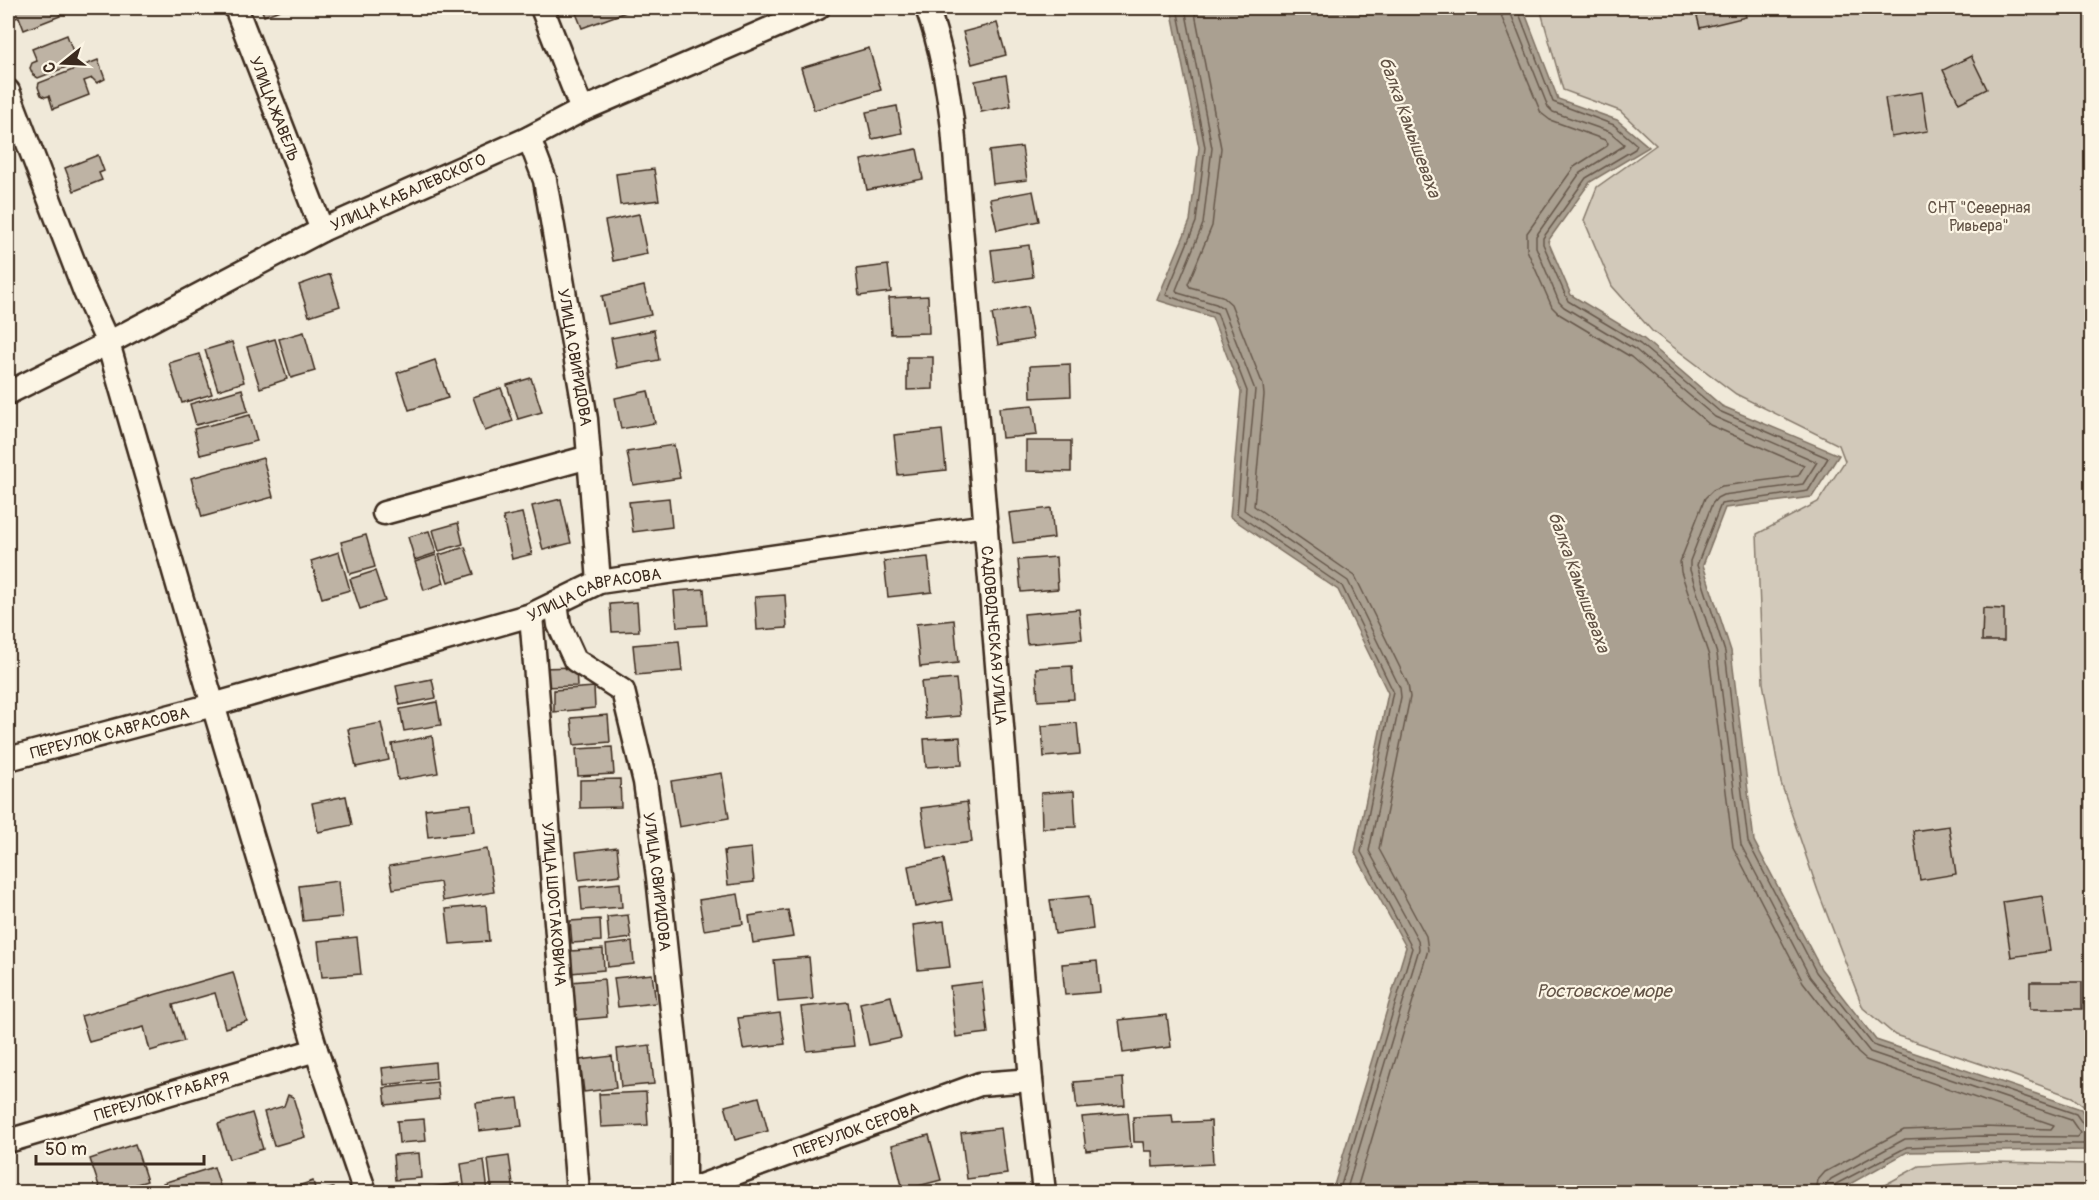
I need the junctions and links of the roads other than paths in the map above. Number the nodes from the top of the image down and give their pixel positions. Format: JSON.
{"nodes":[{"id":1,"x":236,"y":8,"type":"edge"},
{"id":2,"x":542,"y":8,"type":"edge"},
{"id":3,"x":818,"y":8,"type":"edge"},
{"id":4,"x":927,"y":8,"type":"edge"},
{"id":5,"x":8,"y":91,"type":"edge"},
{"id":6,"x":582,"y":110,"type":"junction"},
{"id":7,"x":529,"y":138,"type":"junction"},
{"id":8,"x":318,"y":220,"type":"junction"},
{"id":9,"x":108,"y":343,"type":"junction"},
{"id":10,"x":8,"y":393,"type":"edge"},
{"id":11,"x":589,"y":457,"type":"junction"},
{"id":12,"x":384,"y":513,"type":"dead end"},
{"id":13,"x":986,"y":526,"type":"junction"},
{"id":14,"x":599,"y":582,"type":"junction"},
{"id":15,"x":556,"y":603,"type":"junction"},
{"id":16,"x":531,"y":615,"type":"junction"},
{"id":17,"x":213,"y":705,"type":"junction"},
{"id":18,"x":8,"y":759,"type":"edge"},
{"id":19,"x":316,"y":1050,"type":"junction"},
{"id":20,"x":1031,"y":1080,"type":"junction"},
{"id":21,"x":8,"y":1141,"type":"edge"},
{"id":22,"x":365,"y":1192,"type":"edge"},
{"id":23,"x":578,"y":1192,"type":"edge"},
{"id":24,"x":684,"y":1192,"type":"edge"},
{"id":25,"x":1044,"y":1192,"type":"edge"}],
"edges":[{"from":1,"to":8,"type":"street","name":"УЛИЦА ЖАВЕЛЬ"},
{"from":2,"to":6,"type":"street"},
{"from":3,"to":6,"type":"street","name":"УЛИЦА КАБАЛЕВСКОГО"},
{"from":4,"to":13,"type":"street","name":"САДОВОДЧЕСКАЯ УЛИЦА"},
{"from":5,"to":9,"type":"street"},
{"from":6,"to":7,"type":"street","name":"УЛИЦА КАБАЛЕВСКОГО"},
{"from":7,"to":8,"type":"street","name":"УЛИЦА КАБАЛЕВСКОГО"},
{"from":7,"to":11,"type":"street","name":"УЛИЦА СВИРИДОВА"},
{"from":8,"to":9,"type":"street","name":"УЛИЦА КАБАЛЕВСКОГО"},
{"from":9,"to":10,"type":"street","name":"УЛИЦА КАБАЛЕВСКОГО"},
{"from":9,"to":17,"type":"street"},
{"from":11,"to":12,"type":"street"},
{"from":11,"to":14,"type":"street","name":"УЛИЦА СВИРИДОВА"},
{"from":13,"to":14,"type":"street","name":"УЛИЦА САВРАСОВА"},
{"from":13,"to":20,"type":"street","name":"САДОВОДЧЕСКАЯ УЛИЦА"},
{"from":14,"to":15,"type":"street","name":"УЛИЦА САВРАСОВА"},
{"from":15,"to":16,"type":"street","name":"УЛИЦА САВРАСОВА"},
{"from":15,"to":24,"type":"street","name":"УЛИЦА СВИРИДОВА"},
{"from":16,"to":17,"type":"street","name":"УЛИЦА САВРАСОВА"},
{"from":16,"to":23,"type":"street","name":"УЛИЦА ШОСТАКОВИЧА"},
{"from":17,"to":18,"type":"street","name":"ПЕРЕУЛОК САВРАСОВА"},
{"from":17,"to":19,"type":"street"},
{"from":19,"to":21,"type":"street","name":"ПЕРЕУЛОК ГРАБАРЯ"},
{"from":19,"to":22,"type":"street"},
{"from":20,"to":24,"type":"street","name":"ПЕРЕУЛОК СЕРОВА"},
{"from":20,"to":25,"type":"street","name":"САДОВОДЧЕСКАЯ УЛИЦА"}]}
